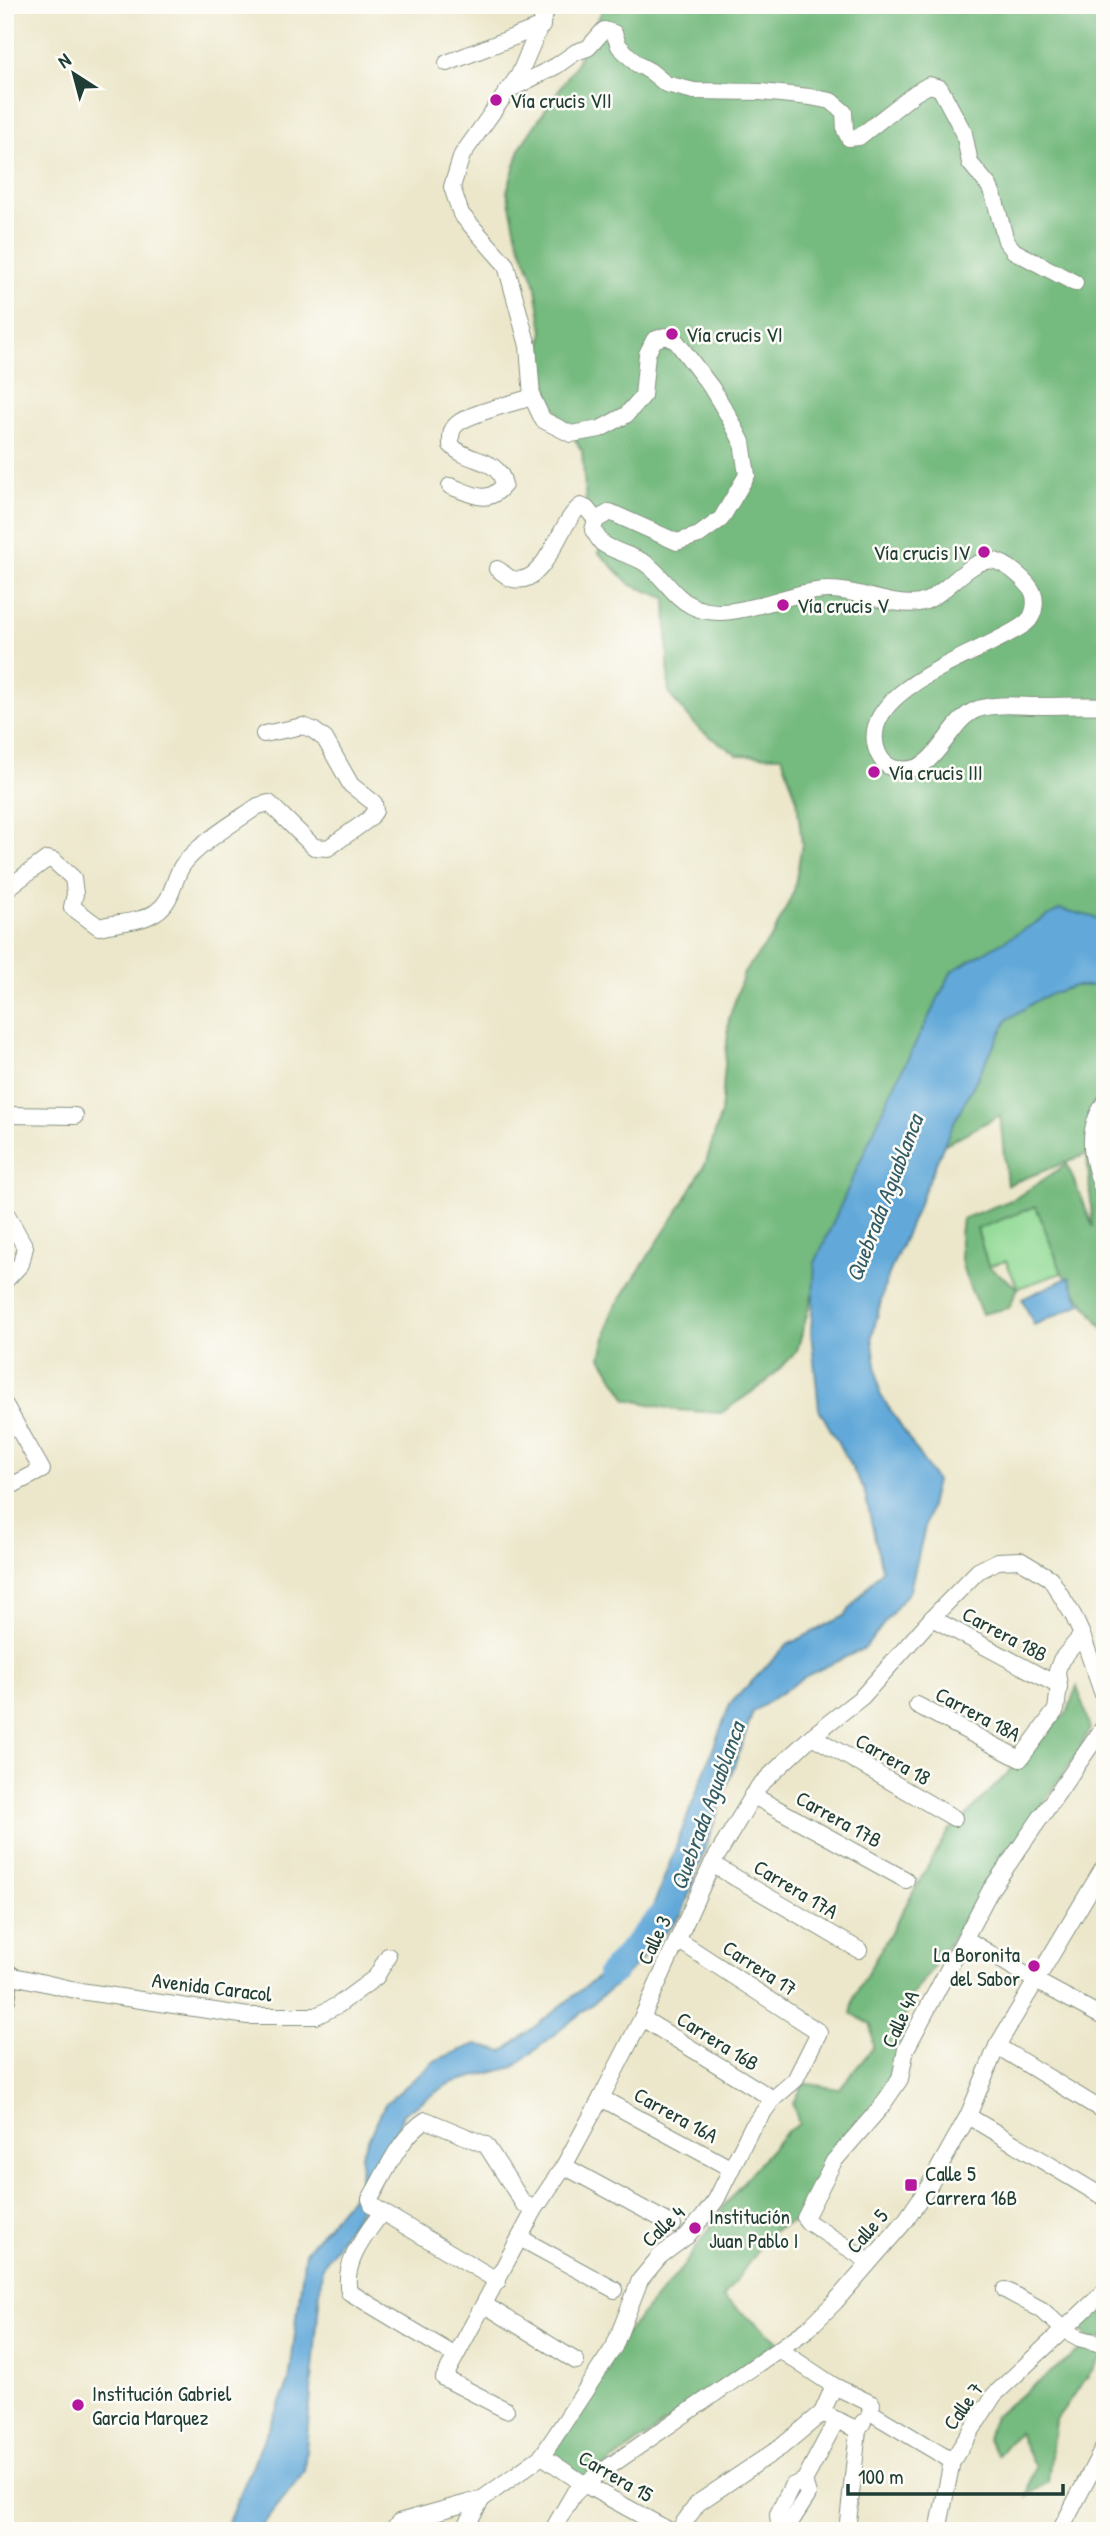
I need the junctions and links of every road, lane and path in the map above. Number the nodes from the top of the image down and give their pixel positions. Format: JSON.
{"nodes":[{"id":1,"x":549,"y":5,"type":"edge"},
{"id":2,"x":542,"y":26,"type":"junction"},
{"id":3,"x":447,"y":63,"type":"dead end"},
{"id":4,"x":509,"y":90,"type":"junction"},
{"id":5,"x":1075,"y":283,"type":"dead end"},
{"id":6,"x":532,"y":397,"type":"junction"},
{"id":7,"x":450,"y":486,"type":"dead end"},
{"id":8,"x":596,"y":520,"type":"junction"},
{"id":9,"x":497,"y":569,"type":"dead end"},
{"id":10,"x":1105,"y":706,"type":"edge"},
{"id":11,"x":264,"y":734,"type":"dead end"},
{"id":12,"x":5,"y":890,"type":"edge"},
{"id":13,"x":1105,"y":1102,"type":"edge"},
{"id":14,"x":5,"y":1115,"type":"edge"},
{"id":15,"x":75,"y":1116,"type":"dead end"},
{"id":16,"x":1105,"y":1198,"type":"edge"},
{"id":17,"x":5,"y":1211,"type":"edge"},
{"id":18,"x":5,"y":1282,"type":"edge"},
{"id":19,"x":5,"y":1405,"type":"edge"},
{"id":20,"x":5,"y":1489,"type":"edge"},
{"id":21,"x":932,"y":1618,"type":"junction"},
{"id":22,"x":1082,"y":1635,"type":"junction"},
{"id":23,"x":1059,"y":1686,"type":"junction"},
{"id":24,"x":1105,"y":1700,"type":"edge"},
{"id":25,"x":917,"y":1705,"type":"dead end"},
{"id":26,"x":1105,"y":1725,"type":"edge"},
{"id":27,"x":812,"y":1736,"type":"junction"},
{"id":28,"x":752,"y":1795,"type":"junction"},
{"id":29,"x":954,"y":1818,"type":"dead end"},
{"id":30,"x":712,"y":1864,"type":"junction"},
{"id":31,"x":1105,"y":1865,"type":"edge"},
{"id":32,"x":906,"y":1880,"type":"dead end"},
{"id":33,"x":966,"y":1939,"type":"junction"},
{"id":34,"x":678,"y":1940,"type":"junction"},
{"id":35,"x":859,"y":1950,"type":"dead end"},
{"id":36,"x":388,"y":1956,"type":"dead end"},
{"id":37,"x":6,"y":1973,"type":"edge"},
{"id":38,"x":1036,"y":1981,"type":"junction"},
{"id":39,"x":5,"y":1999,"type":"edge"},
{"id":40,"x":642,"y":2018,"type":"junction"},
{"id":41,"x":1105,"y":2018,"type":"edge"},
{"id":42,"x":818,"y":2032,"type":"joint"},
{"id":43,"x":997,"y":2046,"type":"junction"},
{"id":44,"x":601,"y":2098,"type":"junction"},
{"id":45,"x":773,"y":2099,"type":"junction"},
{"id":46,"x":1105,"y":2112,"type":"edge"},
{"id":47,"x":968,"y":2116,"type":"junction"},
{"id":48,"x":564,"y":2166,"type":"junction"},
{"id":49,"x":730,"y":2168,"type":"junction"},
{"id":50,"x":1105,"y":2199,"type":"edge"},
{"id":51,"x":535,"y":2209,"type":"junction"},
{"id":52,"x":382,"y":2212,"type":"junction"},
{"id":53,"x":673,"y":2225,"type":"dead end"},
{"id":54,"x":520,"y":2238,"type":"junction"},
{"id":55,"x":868,"y":2262,"type":"junction"},
{"id":56,"x":498,"y":2281,"type":"junction"},
{"id":57,"x":615,"y":2290,"type":"dead end"},
{"id":58,"x":1005,"y":2290,"type":"dead end"},
{"id":59,"x":1105,"y":2291,"type":"edge"},
{"id":60,"x":485,"y":2305,"type":"junction"},
{"id":61,"x":1063,"y":2329,"type":"junction"},
{"id":62,"x":1105,"y":2345,"type":"edge"},
{"id":63,"x":779,"y":2350,"type":"junction"},
{"id":64,"x":454,"y":2355,"type":"junction"},
{"id":65,"x":576,"y":2361,"type":"dead end"},
{"id":66,"x":834,"y":2386,"type":"junction"},
{"id":67,"x":506,"y":2410,"type":"dead end"},
{"id":68,"x":870,"y":2412,"type":"junction"},
{"id":69,"x":829,"y":2417,"type":"junction"},
{"id":70,"x":858,"y":2430,"type":"junction"},
{"id":71,"x":1105,"y":2445,"type":"edge"},
{"id":72,"x":542,"y":2456,"type":"junction"},
{"id":73,"x":952,"y":2461,"type":"junction"},
{"id":74,"x":584,"y":2484,"type":"junction"},
{"id":75,"x":482,"y":2499,"type":"junction"},
{"id":76,"x":648,"y":2525,"type":"edge"},
{"id":77,"x":777,"y":2529,"type":"edge"},
{"id":78,"x":392,"y":2531,"type":"edge"},
{"id":79,"x":463,"y":2531,"type":"edge"},
{"id":80,"x":552,"y":2531,"type":"edge"},
{"id":81,"x":670,"y":2531,"type":"edge"},
{"id":82,"x":678,"y":2531,"type":"edge"},
{"id":83,"x":847,"y":2531,"type":"edge"},
{"id":84,"x":938,"y":2531,"type":"edge"},
{"id":85,"x":1060,"y":2531,"type":"edge"}],
"edges":[{"from":1,"to":2,"type":"street"},
{"from":2,"to":3,"type":"street"},
{"from":2,"to":4,"type":"street"},
{"from":4,"to":5,"type":"street"},
{"from":4,"to":6,"type":"street"},
{"from":6,"to":7,"type":"street"},
{"from":6,"to":8,"type":"street"},
{"from":8,"to":9,"type":"street"},
{"from":8,"to":10,"type":"street"},
{"from":11,"to":12,"type":"street"},
{"from":13,"to":16,"type":"street"},
{"from":14,"to":15,"type":"street"},
{"from":17,"to":18,"type":"street"},
{"from":19,"to":20,"type":"street"},
{"from":21,"to":22,"type":"street","name":"Calle 3"},
{"from":21,"to":23,"type":"street","name":"Carrera 18B"},
{"from":21,"to":27,"type":"street","name":"Calle 3"},
{"from":22,"to":23,"type":"street"},
{"from":22,"to":24,"type":"street"},
{"from":23,"to":25,"type":"street","name":"Carrera 18A"},
{"from":26,"to":33,"type":"street","name":"Calle 4A"},
{"from":27,"to":28,"type":"street","name":"Calle 3"},
{"from":27,"to":29,"type":"street","name":"Carrera 18"},
{"from":28,"to":30,"type":"street","name":"Calle 3"},
{"from":28,"to":32,"type":"street","name":"Carrera 17B"},
{"from":30,"to":34,"type":"street","name":"Calle 3"},
{"from":30,"to":35,"type":"street","name":"Carrera 17A"},
{"from":31,"to":38,"type":"street","name":"Calle 5"},
{"from":33,"to":38,"type":"street"},
{"from":33,"to":55,"type":"street","name":"Calle 4A"},
{"from":34,"to":40,"type":"street","name":"Calle 3"},
{"from":34,"to":42,"type":"street","name":"Carrera 17"},
{"from":36,"to":37,"type":"street","name":"Avenida Caracol"},
{"from":37,"to":39,"type":"main road"},
{"from":38,"to":41,"type":"street"},
{"from":38,"to":43,"type":"street","name":"Calle 5"},
{"from":40,"to":44,"type":"street","name":"Calle 3"},
{"from":40,"to":45,"type":"street","name":"Carrera 16B"},
{"from":42,"to":45,"type":"street","name":"Calle 4"},
{"from":43,"to":46,"type":"street"},
{"from":43,"to":47,"type":"street","name":"Calle 5"},
{"from":44,"to":48,"type":"street","name":"Calle 3"},
{"from":44,"to":49,"type":"street","name":"Carrera 16A"},
{"from":45,"to":49,"type":"street","name":"Calle 4"},
{"from":47,"to":50,"type":"street"},
{"from":47,"to":55,"type":"street","name":"Calle 5"},
{"from":48,"to":51,"type":"street","name":"Calle 3"},
{"from":48,"to":53,"type":"street"},
{"from":49,"to":72,"type":"street","name":"Calle 4"},
{"from":51,"to":52,"type":"street"},
{"from":51,"to":54,"type":"street","name":"Calle 3"},
{"from":52,"to":56,"type":"street"},
{"from":52,"to":64,"type":"street"},
{"from":54,"to":56,"type":"street","name":"Calle 3"},
{"from":54,"to":57,"type":"street"},
{"from":55,"to":63,"type":"street","name":"Calle 5"},
{"from":56,"to":60,"type":"street","name":"Calle 3"},
{"from":58,"to":61,"type":"street"},
{"from":59,"to":61,"type":"street","name":"Calle 7"},
{"from":60,"to":64,"type":"street","name":"Calle 3"},
{"from":60,"to":65,"type":"street"},
{"from":61,"to":62,"type":"street"},
{"from":61,"to":73,"type":"street","name":"Calle 7"},
{"from":63,"to":66,"type":"street"},
{"from":63,"to":74,"type":"street","name":"Calle 5"},
{"from":64,"to":67,"type":"street","name":"Calle 3"},
{"from":66,"to":68,"type":"street"},
{"from":66,"to":69,"type":"street"},
{"from":68,"to":70,"type":"street"},
{"from":68,"to":73,"type":"street"},
{"from":69,"to":70,"type":"street"},
{"from":69,"to":77,"type":"street"},
{"from":69,"to":82,"type":"street"},
{"from":70,"to":83,"type":"street"},
{"from":71,"to":85,"type":"street"},
{"from":72,"to":74,"type":"street","name":"Carrera 15"},
{"from":72,"to":75,"type":"street"},
{"from":73,"to":84,"type":"street","name":"Calle 7"},
{"from":74,"to":76,"type":"street","name":"Carrera 15"},
{"from":74,"to":80,"type":"street","name":"Calle 5"},
{"from":75,"to":78,"type":"street"},
{"from":75,"to":79,"type":"street"},
{"from":76,"to":81,"type":"street","name":"Carrera 15"}]}
